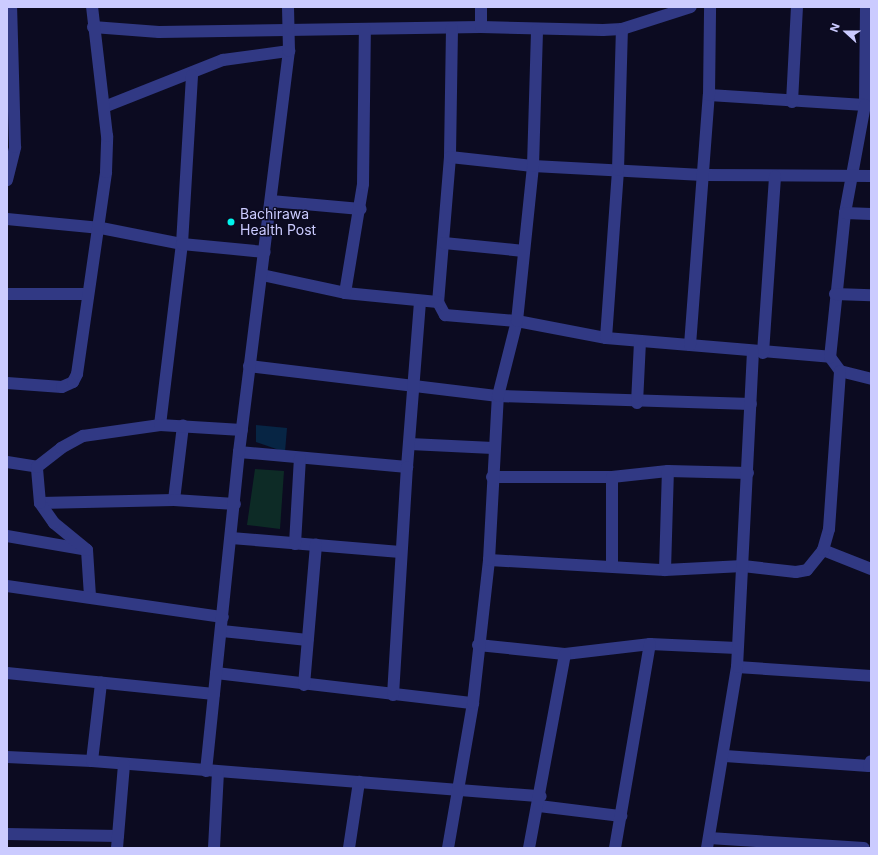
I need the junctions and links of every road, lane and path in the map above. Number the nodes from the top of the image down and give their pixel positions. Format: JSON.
{"nodes":[{"id":1,"x":11,"y":7,"type":"edge"},
{"id":2,"x":92,"y":7,"type":"edge"},
{"id":3,"x":288,"y":7,"type":"edge"},
{"id":4,"x":481,"y":7,"type":"edge"},
{"id":5,"x":691,"y":7,"type":"edge"},
{"id":6,"x":710,"y":7,"type":"edge"},
{"id":7,"x":797,"y":7,"type":"edge"},
{"id":8,"x":866,"y":7,"type":"edge"},
{"id":9,"x":94,"y":27,"type":"junction"},
{"id":10,"x":481,"y":27,"type":"junction"},
{"id":11,"x":452,"y":28,"type":"junction"},
{"id":12,"x":365,"y":29,"type":"junction"},
{"id":13,"x":622,"y":29,"type":"junction"},
{"id":14,"x":291,"y":30,"type":"junction"},
{"id":15,"x":537,"y":30,"type":"junction"},
{"id":16,"x":869,"y":30,"type":"edge"},
{"id":17,"x":289,"y":51,"type":"junction"},
{"id":18,"x":192,"y":75,"type":"junction"},
{"id":19,"x":709,"y":95,"type":"junction"},
{"id":20,"x":792,"y":102,"type":"junction"},
{"id":21,"x":868,"y":105,"type":"edge"},
{"id":22,"x":104,"y":106,"type":"junction"},
{"id":23,"x":450,"y":157,"type":"junction"},
{"id":24,"x":533,"y":166,"type":"junction"},
{"id":25,"x":618,"y":170,"type":"junction"},
{"id":26,"x":703,"y":175,"type":"junction"},
{"id":27,"x":775,"y":176,"type":"junction"},
{"id":28,"x":871,"y":176,"type":"edge"},
{"id":29,"x":853,"y":177,"type":"junction"},
{"id":30,"x":7,"y":180,"type":"edge"},
{"id":31,"x":271,"y":200,"type":"junction"},
{"id":32,"x":361,"y":209,"type":"junction"},
{"id":33,"x":845,"y":213,"type":"junction"},
{"id":34,"x":871,"y":214,"type":"edge"},
{"id":35,"x":7,"y":219,"type":"edge"},
{"id":36,"x":101,"y":228,"type":"junction"},
{"id":37,"x":444,"y":243,"type":"junction"},
{"id":38,"x":182,"y":244,"type":"junction"},
{"id":39,"x":524,"y":251,"type":"junction"},
{"id":40,"x":265,"y":252,"type":"junction"},
{"id":41,"x":262,"y":275,"type":"junction"},
{"id":42,"x":344,"y":292,"type":"junction"},
{"id":43,"x":7,"y":294,"type":"edge"},
{"id":44,"x":87,"y":294,"type":"junction"},
{"id":45,"x":835,"y":294,"type":"junction"},
{"id":46,"x":871,"y":295,"type":"edge"},
{"id":47,"x":420,"y":302,"type":"junction"},
{"id":48,"x":438,"y":302,"type":"junction"},
{"id":49,"x":517,"y":322,"type":"junction"},
{"id":50,"x":606,"y":338,"type":"junction"},
{"id":51,"x":640,"y":341,"type":"junction"},
{"id":52,"x":690,"y":345,"type":"junction"},
{"id":53,"x":758,"y":352,"type":"junction"},
{"id":54,"x":830,"y":357,"type":"junction"},
{"id":55,"x":249,"y":366,"type":"junction"},
{"id":56,"x":840,"y":371,"type":"junction"},
{"id":57,"x":871,"y":379,"type":"edge"},
{"id":58,"x":7,"y":383,"type":"edge"},
{"id":59,"x":413,"y":384,"type":"junction"},
{"id":60,"x":498,"y":396,"type":"junction"},
{"id":61,"x":637,"y":403,"type":"junction"},
{"id":62,"x":751,"y":404,"type":"junction"},
{"id":63,"x":160,"y":425,"type":"junction"},
{"id":64,"x":183,"y":426,"type":"junction"},
{"id":65,"x":242,"y":430,"type":"junction"},
{"id":66,"x":410,"y":444,"type":"junction"},
{"id":67,"x":493,"y":448,"type":"junction"},
{"id":68,"x":239,"y":452,"type":"junction"},
{"id":69,"x":300,"y":458,"type":"junction"},
{"id":70,"x":7,"y":462,"type":"edge"},
{"id":71,"x":37,"y":467,"type":"junction"},
{"id":72,"x":407,"y":467,"type":"junction"},
{"id":73,"x":668,"y":471,"type":"junction"},
{"id":74,"x":748,"y":473,"type":"junction"},
{"id":75,"x":492,"y":477,"type":"junction"},
{"id":76,"x":612,"y":477,"type":"junction"},
{"id":77,"x":174,"y":500,"type":"junction"},
{"id":78,"x":40,"y":504,"type":"junction"},
{"id":79,"x":235,"y":504,"type":"junction"},
{"id":80,"x":7,"y":536,"type":"edge"},
{"id":81,"x":231,"y":538,"type":"junction"},
{"id":82,"x":295,"y":544,"type":"junction"},
{"id":83,"x":316,"y":545,"type":"junction"},
{"id":84,"x":87,"y":550,"type":"junction"},
{"id":85,"x":822,"y":550,"type":"junction"},
{"id":86,"x":400,"y":552,"type":"junction"},
{"id":87,"x":489,"y":560,"type":"junction"},
{"id":88,"x":612,"y":566,"type":"junction"},
{"id":89,"x":742,"y":566,"type":"junction"},
{"id":90,"x":871,"y":569,"type":"edge"},
{"id":91,"x":665,"y":570,"type":"junction"},
{"id":92,"x":7,"y":586,"type":"edge"},
{"id":93,"x":90,"y":596,"type":"junction"},
{"id":94,"x":223,"y":618,"type":"junction"},
{"id":95,"x":222,"y":631,"type":"junction"},
{"id":96,"x":308,"y":640,"type":"junction"},
{"id":97,"x":650,"y":644,"type":"junction"},
{"id":98,"x":478,"y":645,"type":"junction"},
{"id":99,"x":737,"y":648,"type":"junction"},
{"id":100,"x":564,"y":654,"type":"junction"},
{"id":101,"x":737,"y":667,"type":"junction"},
{"id":102,"x":7,"y":673,"type":"edge"},
{"id":103,"x":216,"y":673,"type":"junction"},
{"id":104,"x":871,"y":676,"type":"edge"},
{"id":105,"x":101,"y":683,"type":"junction"},
{"id":106,"x":304,"y":685,"type":"junction"},
{"id":107,"x":214,"y":694,"type":"junction"},
{"id":108,"x":393,"y":695,"type":"junction"},
{"id":109,"x":473,"y":703,"type":"junction"},
{"id":110,"x":725,"y":756,"type":"junction"},
{"id":111,"x":7,"y":757,"type":"edge"},
{"id":112,"x":92,"y":760,"type":"junction"},
{"id":113,"x":871,"y":761,"type":"edge"},
{"id":114,"x":124,"y":764,"type":"junction"},
{"id":115,"x":212,"y":771,"type":"junction"},
{"id":116,"x":359,"y":782,"type":"junction"},
{"id":117,"x":460,"y":788,"type":"junction"},
{"id":118,"x":540,"y":801,"type":"junction"},
{"id":119,"x":621,"y":816,"type":"junction"},
{"id":120,"x":7,"y":834,"type":"edge"},
{"id":121,"x":118,"y":842,"type":"edge"},
{"id":122,"x":708,"y":843,"type":"edge"},
{"id":123,"x":214,"y":848,"type":"edge"},
{"id":124,"x":349,"y":848,"type":"edge"},
{"id":125,"x":448,"y":848,"type":"edge"},
{"id":126,"x":529,"y":848,"type":"edge"},
{"id":127,"x":615,"y":848,"type":"edge"},
{"id":128,"x":864,"y":848,"type":"edge"}],
"edges":[{"from":1,"to":30,"type":"street"},
{"from":2,"to":9,"type":"street"},
{"from":3,"to":14,"type":"street"},
{"from":4,"to":10,"type":"street"},
{"from":5,"to":13,"type":"street"},
{"from":6,"to":19,"type":"street"},
{"from":7,"to":20,"type":"street"},
{"from":8,"to":16,"type":"street"},
{"from":9,"to":14,"type":"street"},
{"from":9,"to":22,"type":"street"},
{"from":10,"to":11,"type":"street"},
{"from":10,"to":15,"type":"street"},
{"from":11,"to":12,"type":"street"},
{"from":11,"to":23,"type":"street"},
{"from":12,"to":14,"type":"street"},
{"from":12,"to":32,"type":"street"},
{"from":13,"to":15,"type":"street"},
{"from":13,"to":25,"type":"street"},
{"from":14,"to":17,"type":"street"},
{"from":15,"to":24,"type":"street"},
{"from":16,"to":21,"type":"street"},
{"from":17,"to":18,"type":"street"},
{"from":17,"to":31,"type":"street"},
{"from":18,"to":22,"type":"street"},
{"from":18,"to":38,"type":"street"},
{"from":19,"to":20,"type":"street"},
{"from":19,"to":26,"type":"street"},
{"from":20,"to":21,"type":"street"},
{"from":21,"to":29,"type":"street"},
{"from":22,"to":36,"type":"street"},
{"from":23,"to":24,"type":"street"},
{"from":23,"to":37,"type":"street"},
{"from":24,"to":25,"type":"street"},
{"from":24,"to":39,"type":"street"},
{"from":25,"to":26,"type":"street"},
{"from":25,"to":50,"type":"street"},
{"from":26,"to":27,"type":"street"},
{"from":26,"to":52,"type":"street"},
{"from":27,"to":29,"type":"street"},
{"from":27,"to":53,"type":"street"},
{"from":28,"to":29,"type":"street"},
{"from":29,"to":33,"type":"street"},
{"from":31,"to":32,"type":"street"},
{"from":31,"to":40,"type":"street"},
{"from":32,"to":42,"type":"street"},
{"from":33,"to":34,"type":"street"},
{"from":33,"to":45,"type":"street"},
{"from":35,"to":36,"type":"street"},
{"from":36,"to":38,"type":"street"},
{"from":36,"to":44,"type":"street"},
{"from":37,"to":39,"type":"street"},
{"from":37,"to":48,"type":"street"},
{"from":38,"to":40,"type":"street"},
{"from":38,"to":63,"type":"street"},
{"from":39,"to":49,"type":"street"},
{"from":40,"to":41,"type":"street"},
{"from":41,"to":42,"type":"street"},
{"from":41,"to":55,"type":"street"},
{"from":42,"to":47,"type":"street"},
{"from":43,"to":44,"type":"street"},
{"from":44,"to":58,"type":"street"},
{"from":45,"to":46,"type":"street"},
{"from":45,"to":54,"type":"street"},
{"from":47,"to":48,"type":"street"},
{"from":47,"to":59,"type":"street"},
{"from":48,"to":49,"type":"street"},
{"from":49,"to":50,"type":"street"},
{"from":49,"to":60,"type":"street"},
{"from":50,"to":51,"type":"street"},
{"from":51,"to":52,"type":"street"},
{"from":51,"to":61,"type":"street"},
{"from":52,"to":53,"type":"street"},
{"from":53,"to":54,"type":"street"},
{"from":53,"to":62,"type":"street"},
{"from":54,"to":56,"type":"street"},
{"from":55,"to":59,"type":"street"},
{"from":55,"to":65,"type":"street"},
{"from":56,"to":57,"type":"street"},
{"from":56,"to":85,"type":"street"},
{"from":59,"to":60,"type":"street"},
{"from":59,"to":66,"type":"street"},
{"from":60,"to":61,"type":"street"},
{"from":60,"to":67,"type":"street"},
{"from":61,"to":62,"type":"street"},
{"from":62,"to":74,"type":"street"},
{"from":63,"to":64,"type":"street"},
{"from":63,"to":71,"type":"street"},
{"from":64,"to":65,"type":"street"},
{"from":64,"to":77,"type":"street"},
{"from":65,"to":68,"type":"street"},
{"from":66,"to":67,"type":"street"},
{"from":66,"to":72,"type":"street"},
{"from":67,"to":75,"type":"street"},
{"from":68,"to":69,"type":"street"},
{"from":68,"to":79,"type":"street"},
{"from":69,"to":72,"type":"street"},
{"from":69,"to":82,"type":"street"},
{"from":70,"to":71,"type":"street"},
{"from":71,"to":78,"type":"street"},
{"from":72,"to":86,"type":"street"},
{"from":73,"to":74,"type":"street"},
{"from":73,"to":76,"type":"street"},
{"from":73,"to":91,"type":"street"},
{"from":74,"to":89,"type":"street"},
{"from":75,"to":76,"type":"street"},
{"from":75,"to":87,"type":"street"},
{"from":76,"to":88,"type":"street"},
{"from":77,"to":78,"type":"street"},
{"from":77,"to":79,"type":"street"},
{"from":78,"to":84,"type":"street"},
{"from":79,"to":81,"type":"street"},
{"from":80,"to":84,"type":"street"},
{"from":81,"to":82,"type":"street"},
{"from":81,"to":94,"type":"street"},
{"from":82,"to":83,"type":"street"},
{"from":83,"to":86,"type":"street"},
{"from":83,"to":96,"type":"street"},
{"from":84,"to":93,"type":"street"},
{"from":85,"to":89,"type":"street"},
{"from":85,"to":90,"type":"street"},
{"from":86,"to":108,"type":"street"},
{"from":87,"to":88,"type":"street"},
{"from":87,"to":98,"type":"street"},
{"from":88,"to":91,"type":"street"},
{"from":89,"to":91,"type":"street"},
{"from":89,"to":99,"type":"street"},
{"from":92,"to":93,"type":"street"},
{"from":93,"to":94,"type":"street"},
{"from":94,"to":95,"type":"street"},
{"from":95,"to":96,"type":"street"},
{"from":95,"to":103,"type":"street"},
{"from":96,"to":106,"type":"street"},
{"from":97,"to":99,"type":"street"},
{"from":97,"to":100,"type":"street"},
{"from":97,"to":119,"type":"street"},
{"from":98,"to":100,"type":"street"},
{"from":98,"to":109,"type":"street"},
{"from":99,"to":101,"type":"street"},
{"from":100,"to":118,"type":"street"},
{"from":101,"to":104,"type":"street"},
{"from":101,"to":110,"type":"street"},
{"from":102,"to":105,"type":"street"},
{"from":103,"to":106,"type":"street"},
{"from":103,"to":107,"type":"street"},
{"from":105,"to":107,"type":"street"},
{"from":105,"to":112,"type":"street"},
{"from":106,"to":108,"type":"street"},
{"from":107,"to":115,"type":"street"},
{"from":108,"to":109,"type":"street"},
{"from":109,"to":117,"type":"street"},
{"from":110,"to":113,"type":"street"},
{"from":110,"to":122,"type":"street"},
{"from":111,"to":112,"type":"street"},
{"from":112,"to":114,"type":"street"},
{"from":114,"to":115,"type":"street"},
{"from":114,"to":121,"type":"street"},
{"from":115,"to":116,"type":"street"},
{"from":115,"to":123,"type":"street"},
{"from":116,"to":117,"type":"street"},
{"from":116,"to":124,"type":"street"},
{"from":117,"to":118,"type":"street"},
{"from":117,"to":125,"type":"street"},
{"from":118,"to":119,"type":"street"},
{"from":118,"to":126,"type":"street"},
{"from":119,"to":127,"type":"street"},
{"from":120,"to":121,"type":"street"},
{"from":122,"to":128,"type":"street"}]}
